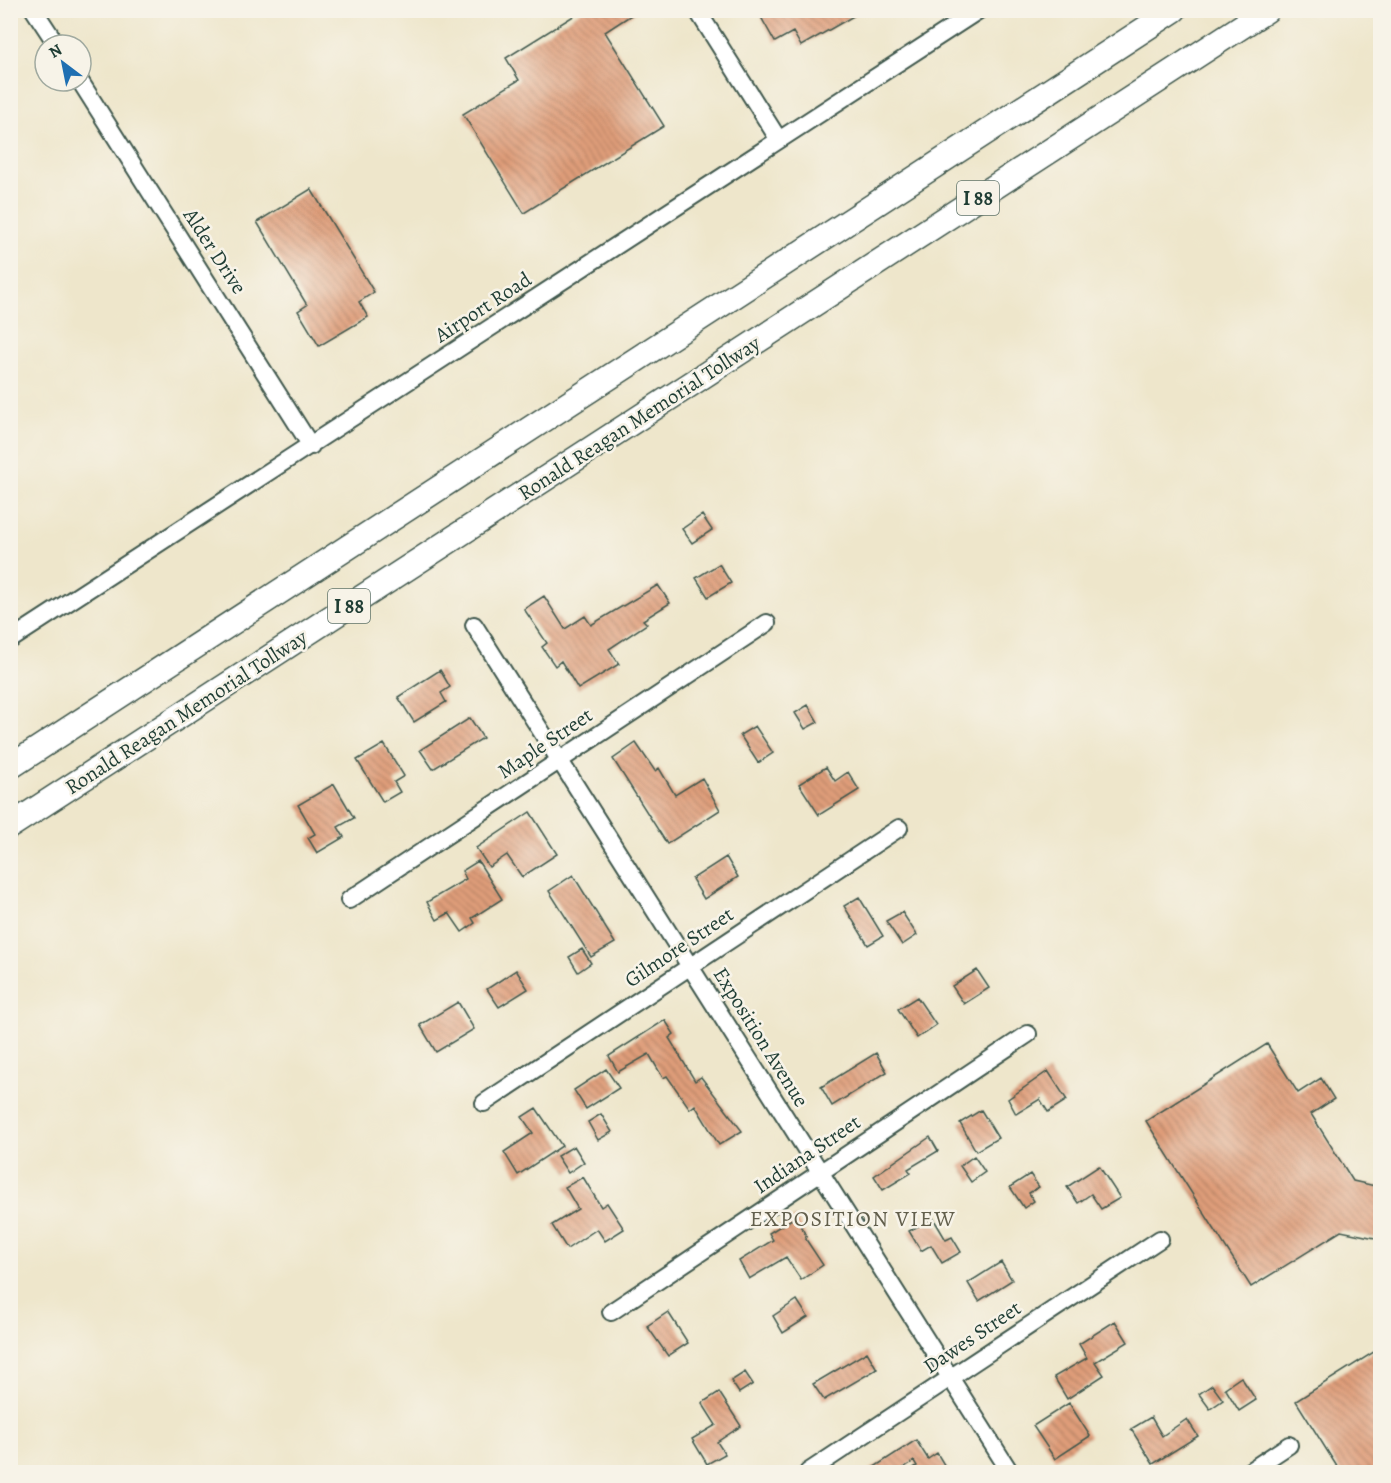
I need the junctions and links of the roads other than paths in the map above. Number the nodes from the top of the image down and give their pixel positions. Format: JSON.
{"nodes":[{"id":1,"x":34,"y":10,"type":"edge"},
{"id":2,"x":697,"y":10,"type":"edge"},
{"id":3,"x":979,"y":10,"type":"edge"},
{"id":4,"x":1174,"y":10,"type":"edge"},
{"id":5,"x":1267,"y":10,"type":"edge"},
{"id":6,"x":49,"y":33,"type":"edge"},
{"id":7,"x":88,"y":93,"type":"edge"},
{"id":8,"x":778,"y":140,"type":"junction"},
{"id":9,"x":311,"y":446,"type":"junction"},
{"id":10,"x":766,"y":623,"type":"dead end"},
{"id":11,"x":474,"y":625,"type":"dead end"},
{"id":12,"x":10,"y":640,"type":"edge"},
{"id":13,"x":560,"y":760,"type":"junction"},
{"id":14,"x":10,"y":766,"type":"edge"},
{"id":15,"x":10,"y":826,"type":"edge"},
{"id":16,"x":899,"y":828,"type":"dead end"},
{"id":17,"x":349,"y":900,"type":"dead end"},
{"id":18,"x":690,"y":967,"type":"junction"},
{"id":19,"x":1028,"y":1034,"type":"dead end"},
{"id":20,"x":484,"y":1103,"type":"dead end"},
{"id":21,"x":820,"y":1172,"type":"junction"},
{"id":22,"x":1160,"y":1239,"type":"dead end"},
{"id":23,"x":611,"y":1312,"type":"dead end"},
{"id":24,"x":950,"y":1378,"type":"junction"},
{"id":25,"x":1289,"y":1445,"type":"dead end"},
{"id":26,"x":808,"y":1473,"type":"edge"},
{"id":27,"x":1010,"y":1473,"type":"edge"},
{"id":28,"x":1248,"y":1473,"type":"edge"}],
"edges":[{"from":1,"to":6,"type":"street"},
{"from":2,"to":8,"type":"street"},
{"from":3,"to":8,"type":"street","name":"Airport Road"},
{"from":4,"to":14,"type":"highway","number":"I 88"},
{"from":5,"to":15,"type":"highway","name":"Ronald Reagan Memorial Tollway","number":"I 88"},
{"from":7,"to":9,"type":"street","name":"Alder Drive"},
{"from":8,"to":9,"type":"street","name":"Airport Road"},
{"from":9,"to":12,"type":"street","name":"Airport Road"},
{"from":10,"to":13,"type":"street","name":"Maple Street"},
{"from":11,"to":13,"type":"street","name":"Exposition Avenue"},
{"from":13,"to":17,"type":"street","name":"Maple Street"},
{"from":13,"to":18,"type":"street","name":"Exposition Avenue"},
{"from":16,"to":18,"type":"street","name":"Gilmore Street"},
{"from":18,"to":20,"type":"street","name":"Gilmore Street"},
{"from":18,"to":21,"type":"street","name":"Exposition Avenue"},
{"from":19,"to":21,"type":"street","name":"Indiana Street"},
{"from":21,"to":23,"type":"street","name":"Indiana Street"},
{"from":21,"to":24,"type":"street","name":"Exposition Avenue"},
{"from":22,"to":24,"type":"street","name":"Dawes Street"},
{"from":24,"to":26,"type":"street","name":"Dawes Street"},
{"from":24,"to":27,"type":"street","name":"Exposition Avenue"},
{"from":25,"to":28,"type":"street"}]}
